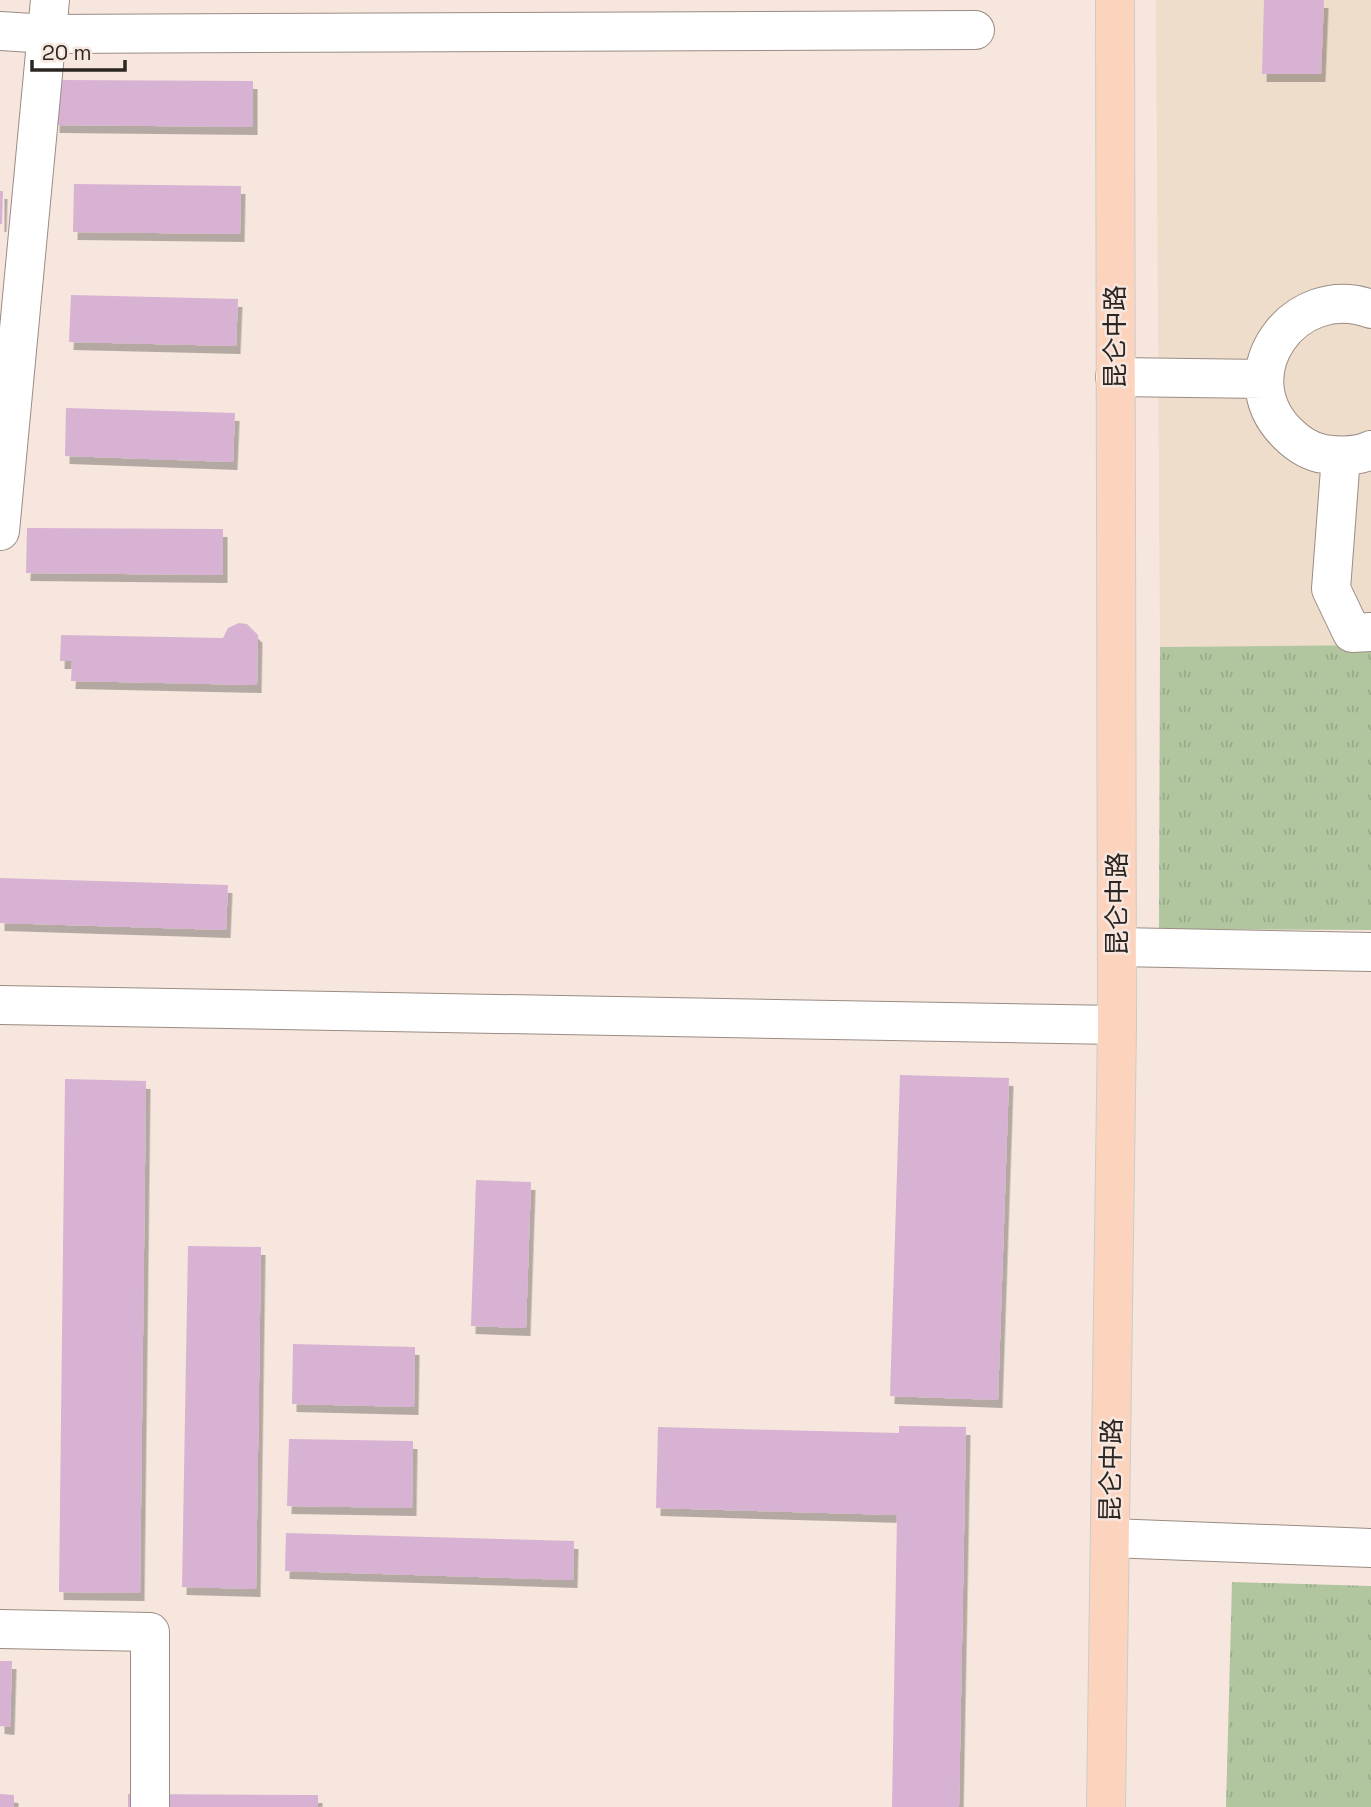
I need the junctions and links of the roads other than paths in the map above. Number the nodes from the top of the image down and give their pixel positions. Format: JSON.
{"nodes":[{"id":1,"x":1115,"y":0,"type":"edge"},
{"id":2,"x":49,"y":17,"type":"edge"},
{"id":3,"x":975,"y":30,"type":"dead end"},
{"id":4,"x":0,"y":31,"type":"edge"},
{"id":5,"x":1371,"y":309,"type":"edge"},
{"id":6,"x":1115,"y":377,"type":"junction"},
{"id":7,"x":1264,"y":379,"type":"junction"},
{"id":8,"x":1356,"y":453,"type":"edge"},
{"id":9,"x":0,"y":531,"type":"edge"},
{"id":10,"x":1371,"y":632,"type":"edge"},
{"id":11,"x":1117,"y":947,"type":"junction"},
{"id":12,"x":1371,"y":952,"type":"edge"},
{"id":13,"x":0,"y":1005,"type":"edge"},
{"id":14,"x":1117,"y":1024,"type":"junction"},
{"id":15,"x":1110,"y":1538,"type":"junction"},
{"id":16,"x":1371,"y":1548,"type":"edge"},
{"id":17,"x":0,"y":1629,"type":"edge"},
{"id":18,"x":150,"y":1807,"type":"edge"},
{"id":19,"x":1106,"y":1807,"type":"edge"}],
"edges":[{"from":1,"to":6,"type":"main road","name":"昆仑中路"},
{"from":2,"to":3,"type":"street"},
{"from":2,"to":4,"type":"street"},
{"from":2,"to":9,"type":"street"},
{"from":5,"to":7,"type":"street"},
{"from":6,"to":7,"type":"street"},
{"from":6,"to":11,"type":"main road","name":"昆仑中路"},
{"from":7,"to":8,"type":"street"},
{"from":8,"to":10,"type":"street"},
{"from":11,"to":12,"type":"street"},
{"from":11,"to":14,"type":"main road","name":"昆仑中路"},
{"from":13,"to":14,"type":"street"},
{"from":14,"to":15,"type":"main road","name":"昆仑中路"},
{"from":15,"to":16,"type":"street"},
{"from":15,"to":19,"type":"main road","name":"昆仑中路"},
{"from":17,"to":18,"type":"street"}]}
